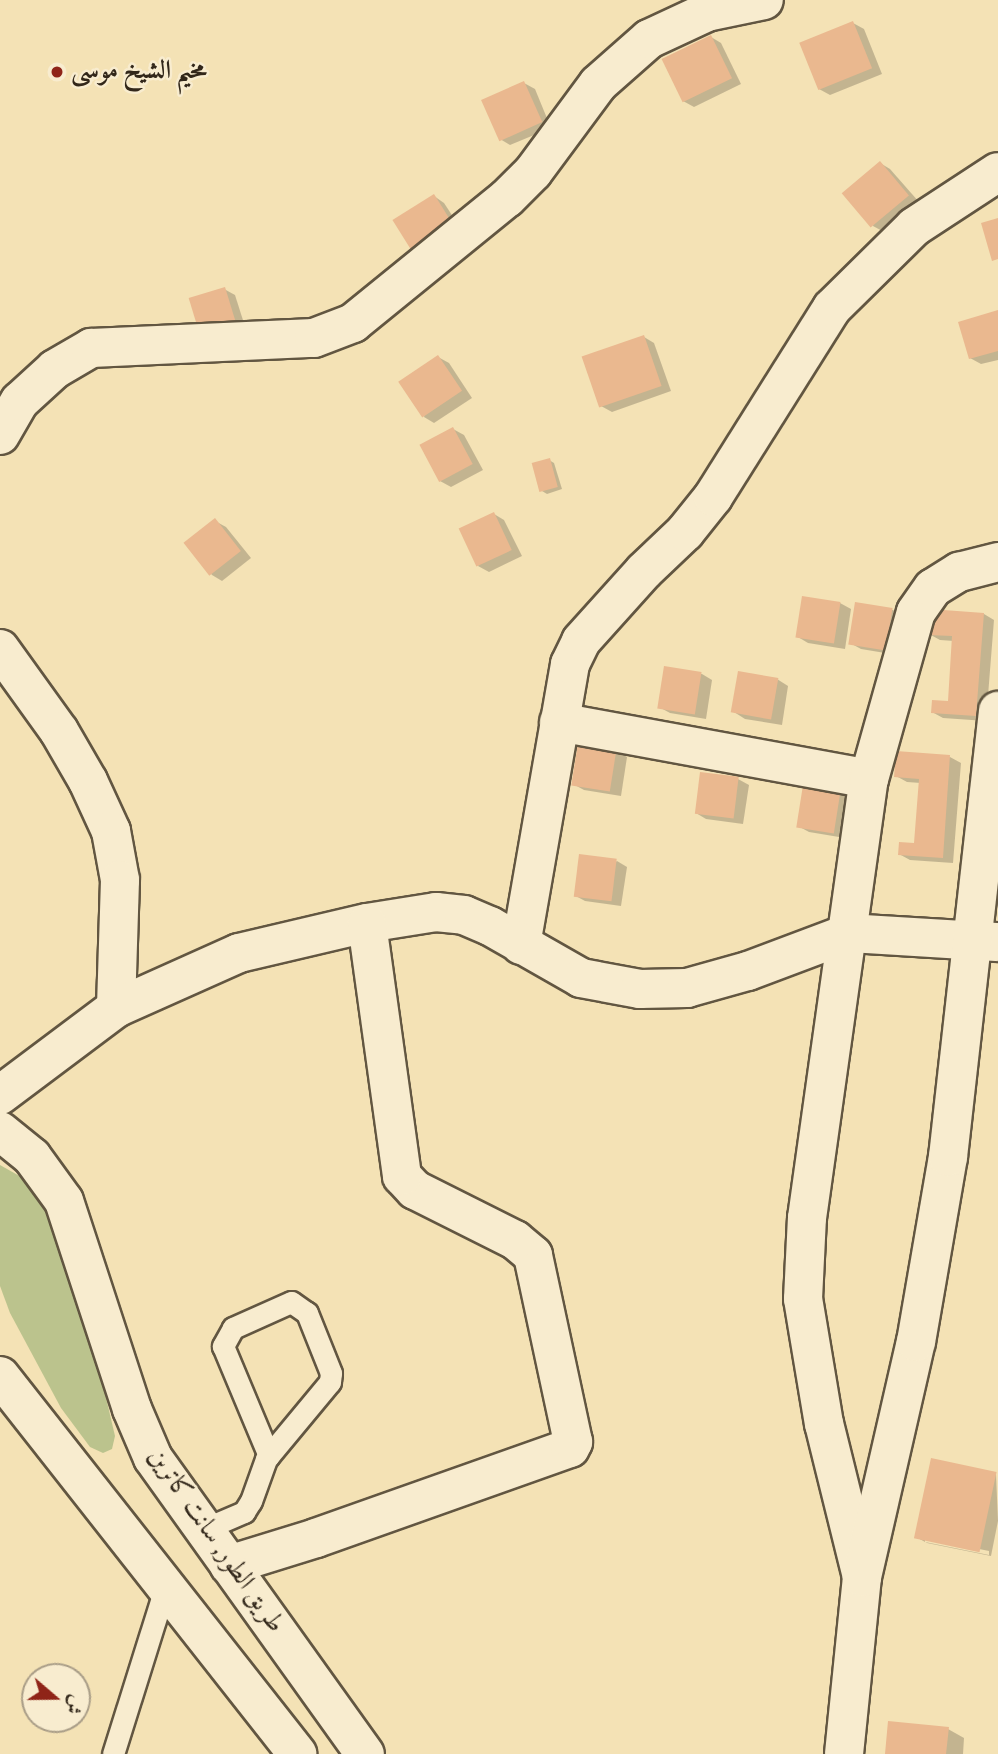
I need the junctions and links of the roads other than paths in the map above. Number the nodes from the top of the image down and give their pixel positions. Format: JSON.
{"nodes":[{"id":1,"x":764,"y":0,"type":"edge"},
{"id":2,"x":998,"y":172,"type":"edge"},
{"id":3,"x":0,"y":435,"type":"edge"},
{"id":4,"x":998,"y":562,"type":"edge"},
{"id":5,"x":0,"y":649,"type":"edge"},
{"id":6,"x":998,"y":711,"type":"edge"},
{"id":7,"x":559,"y":722,"type":"junction"},
{"id":8,"x":869,"y":779,"type":"junction"},
{"id":9,"x":367,"y":923,"type":"junction"},
{"id":10,"x":849,"y":933,"type":"junction"},
{"id":11,"x":984,"y":942,"type":"edge"},
{"id":12,"x":521,"y":945,"type":"junction"},
{"id":13,"x":116,"y":1008,"type":"junction"},
{"id":14,"x":0,"y":1095,"type":"edge"},
{"id":15,"x":4,"y":1137,"type":"edge"},
{"id":16,"x":0,"y":1376,"type":"edge"},
{"id":17,"x":269,"y":1456,"type":"junction"},
{"id":18,"x":202,"y":1530,"type":"junction"},
{"id":19,"x":229,"y":1565,"type":"junction"},
{"id":20,"x":862,"y":1577,"type":"junction"},
{"id":21,"x":166,"y":1585,"type":"junction"},
{"id":22,"x":113,"y":1754,"type":"edge"},
{"id":23,"x":297,"y":1754,"type":"edge"},
{"id":24,"x":365,"y":1754,"type":"edge"},
{"id":25,"x":844,"y":1754,"type":"edge"}],
"edges":[{"from":1,"to":3,"type":"street"},
{"from":2,"to":7,"type":"street"},
{"from":4,"to":8,"type":"street"},
{"from":5,"to":13,"type":"street"},
{"from":6,"to":11,"type":"street"},
{"from":7,"to":8,"type":"street"},
{"from":7,"to":12,"type":"street"},
{"from":8,"to":10,"type":"street"},
{"from":9,"to":12,"type":"street"},
{"from":9,"to":13,"type":"street"},
{"from":9,"to":19,"type":"street"},
{"from":10,"to":11,"type":"street"},
{"from":10,"to":12,"type":"street"},
{"from":10,"to":20,"type":"street"},
{"from":11,"to":20,"type":"street"},
{"from":13,"to":14,"type":"street"},
{"from":15,"to":18,"type":"street","name":"طريق الطور, سانت كاترين"},
{"from":16,"to":21,"type":"street"},
{"from":17,"to":17,"type":"lane"},
{"from":17,"to":18,"type":"lane"},
{"from":18,"to":19,"type":"street","name":"طريق الطور, سانت كاترين"},
{"from":19,"to":24,"type":"street","name":"طريق الطور, سانت كاترين"},
{"from":20,"to":25,"type":"street"},
{"from":21,"to":22,"type":"lane"},
{"from":21,"to":23,"type":"street"}]}
